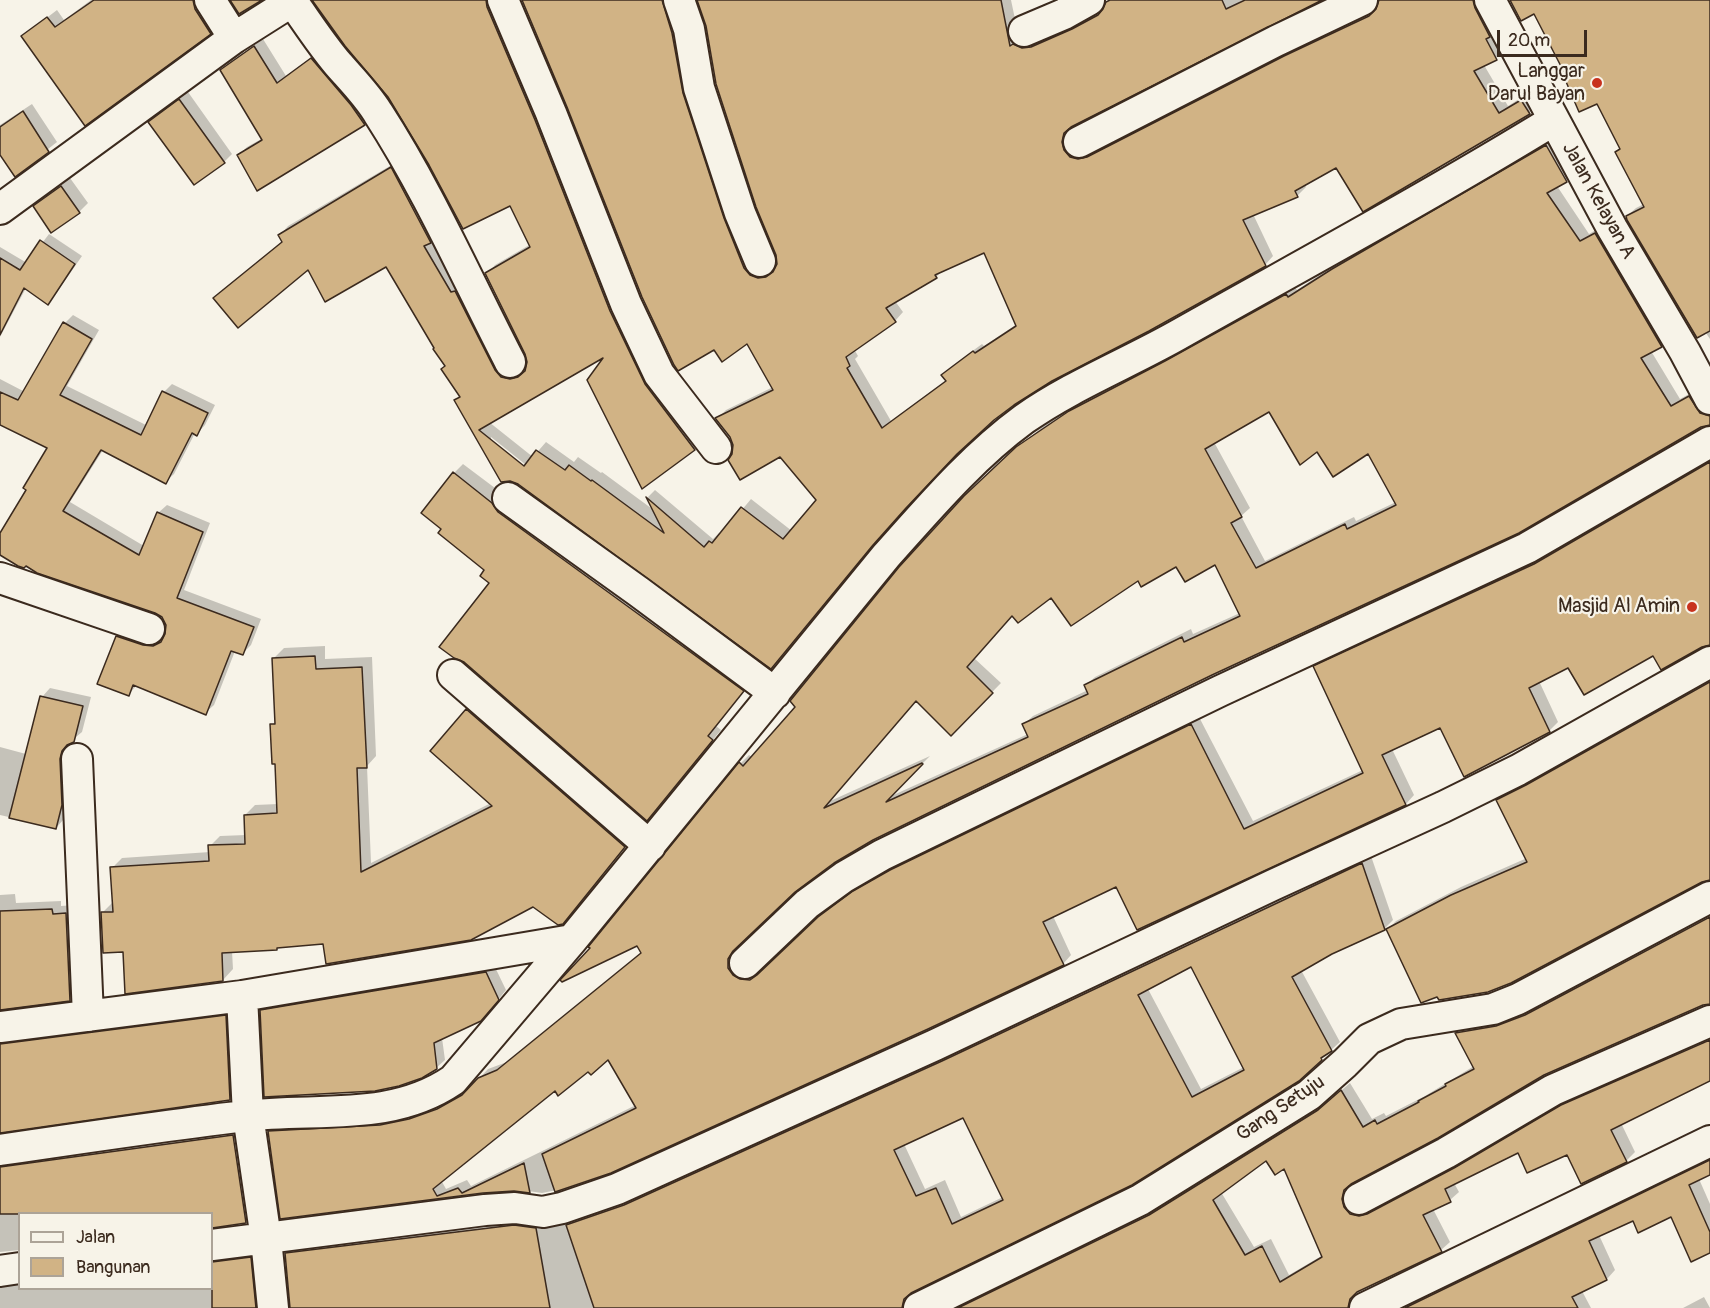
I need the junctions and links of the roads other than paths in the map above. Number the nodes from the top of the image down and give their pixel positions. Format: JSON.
{"nodes":[{"id":1,"x":210,"y":0,"type":"edge"},
{"id":2,"x":503,"y":0,"type":"edge"},
{"id":3,"x":679,"y":0,"type":"edge"},
{"id":4,"x":1089,"y":0,"type":"edge"},
{"id":5,"x":1362,"y":0,"type":"edge"},
{"id":6,"x":1490,"y":0,"type":"edge"},
{"id":7,"x":293,"y":1,"type":"edge"},
{"id":8,"x":1024,"y":31,"type":"dead end"},
{"id":9,"x":234,"y":38,"type":"junction"},
{"id":10,"x":1554,"y":120,"type":"junction"},
{"id":11,"x":1079,"y":142,"type":"dead end"},
{"id":12,"x":0,"y":209,"type":"edge"},
{"id":13,"x":760,"y":261,"type":"dead end"},
{"id":14,"x":510,"y":363,"type":"dead end"},
{"id":15,"x":1710,"y":399,"type":"edge"},
{"id":16,"x":1710,"y":442,"type":"edge"},
{"id":17,"x":716,"y":448,"type":"dead end"},
{"id":18,"x":508,"y":498,"type":"dead end"},
{"id":19,"x":0,"y":578,"type":"edge"},
{"id":20,"x":149,"y":628,"type":"dead end"},
{"id":21,"x":1710,"y":662,"type":"edge"},
{"id":22,"x":453,"y":675,"type":"dead end"},
{"id":23,"x":775,"y":693,"type":"junction"},
{"id":24,"x":77,"y":759,"type":"dead end"},
{"id":25,"x":650,"y":846,"type":"junction"},
{"id":26,"x":1710,"y":897,"type":"edge"},
{"id":27,"x":572,"y":940,"type":"junction"},
{"id":28,"x":744,"y":963,"type":"dead end"},
{"id":29,"x":242,"y":996,"type":"junction"},
{"id":30,"x":88,"y":1016,"type":"junction"},
{"id":31,"x":1710,"y":1021,"type":"edge"},
{"id":32,"x":0,"y":1028,"type":"edge"},
{"id":33,"x":248,"y":1115,"type":"junction"},
{"id":34,"x":1710,"y":1141,"type":"edge"},
{"id":35,"x":0,"y":1150,"type":"edge"},
{"id":36,"x":1359,"y":1199,"type":"dead end"},
{"id":37,"x":266,"y":1239,"type":"junction"},
{"id":38,"x":213,"y":1245,"type":"edge"},
{"id":39,"x":18,"y":1268,"type":"edge"},
{"id":40,"x":0,"y":1271,"type":"edge"},
{"id":41,"x":273,"y":1308,"type":"edge"},
{"id":42,"x":919,"y":1308,"type":"edge"},
{"id":43,"x":1365,"y":1308,"type":"edge"}],
"edges":[{"from":1,"to":9,"type":"street"},
{"from":2,"to":17,"type":"street"},
{"from":3,"to":13,"type":"street"},
{"from":4,"to":8,"type":"street"},
{"from":5,"to":11,"type":"street"},
{"from":6,"to":10,"type":"street","name":"Jalan Kelayan A"},
{"from":7,"to":9,"type":"street"},
{"from":7,"to":14,"type":"street"},
{"from":9,"to":12,"type":"street"},
{"from":10,"to":15,"type":"street","name":"Jalan Kelayan A"},
{"from":10,"to":23,"type":"street"},
{"from":16,"to":28,"type":"street"},
{"from":18,"to":23,"type":"street"},
{"from":19,"to":20,"type":"street"},
{"from":21,"to":37,"type":"street"},
{"from":22,"to":25,"type":"street"},
{"from":23,"to":25,"type":"street"},
{"from":24,"to":30,"type":"street"},
{"from":25,"to":27,"type":"street"},
{"from":26,"to":42,"type":"street","name":"Gang Setuju"},
{"from":27,"to":29,"type":"street"},
{"from":27,"to":33,"type":"street"},
{"from":29,"to":30,"type":"street"},
{"from":29,"to":33,"type":"street"},
{"from":30,"to":32,"type":"street"},
{"from":31,"to":36,"type":"street"},
{"from":33,"to":35,"type":"street"},
{"from":33,"to":37,"type":"street"},
{"from":34,"to":43,"type":"street"},
{"from":37,"to":38,"type":"street"},
{"from":37,"to":41,"type":"street"},
{"from":39,"to":40,"type":"street"}]}
